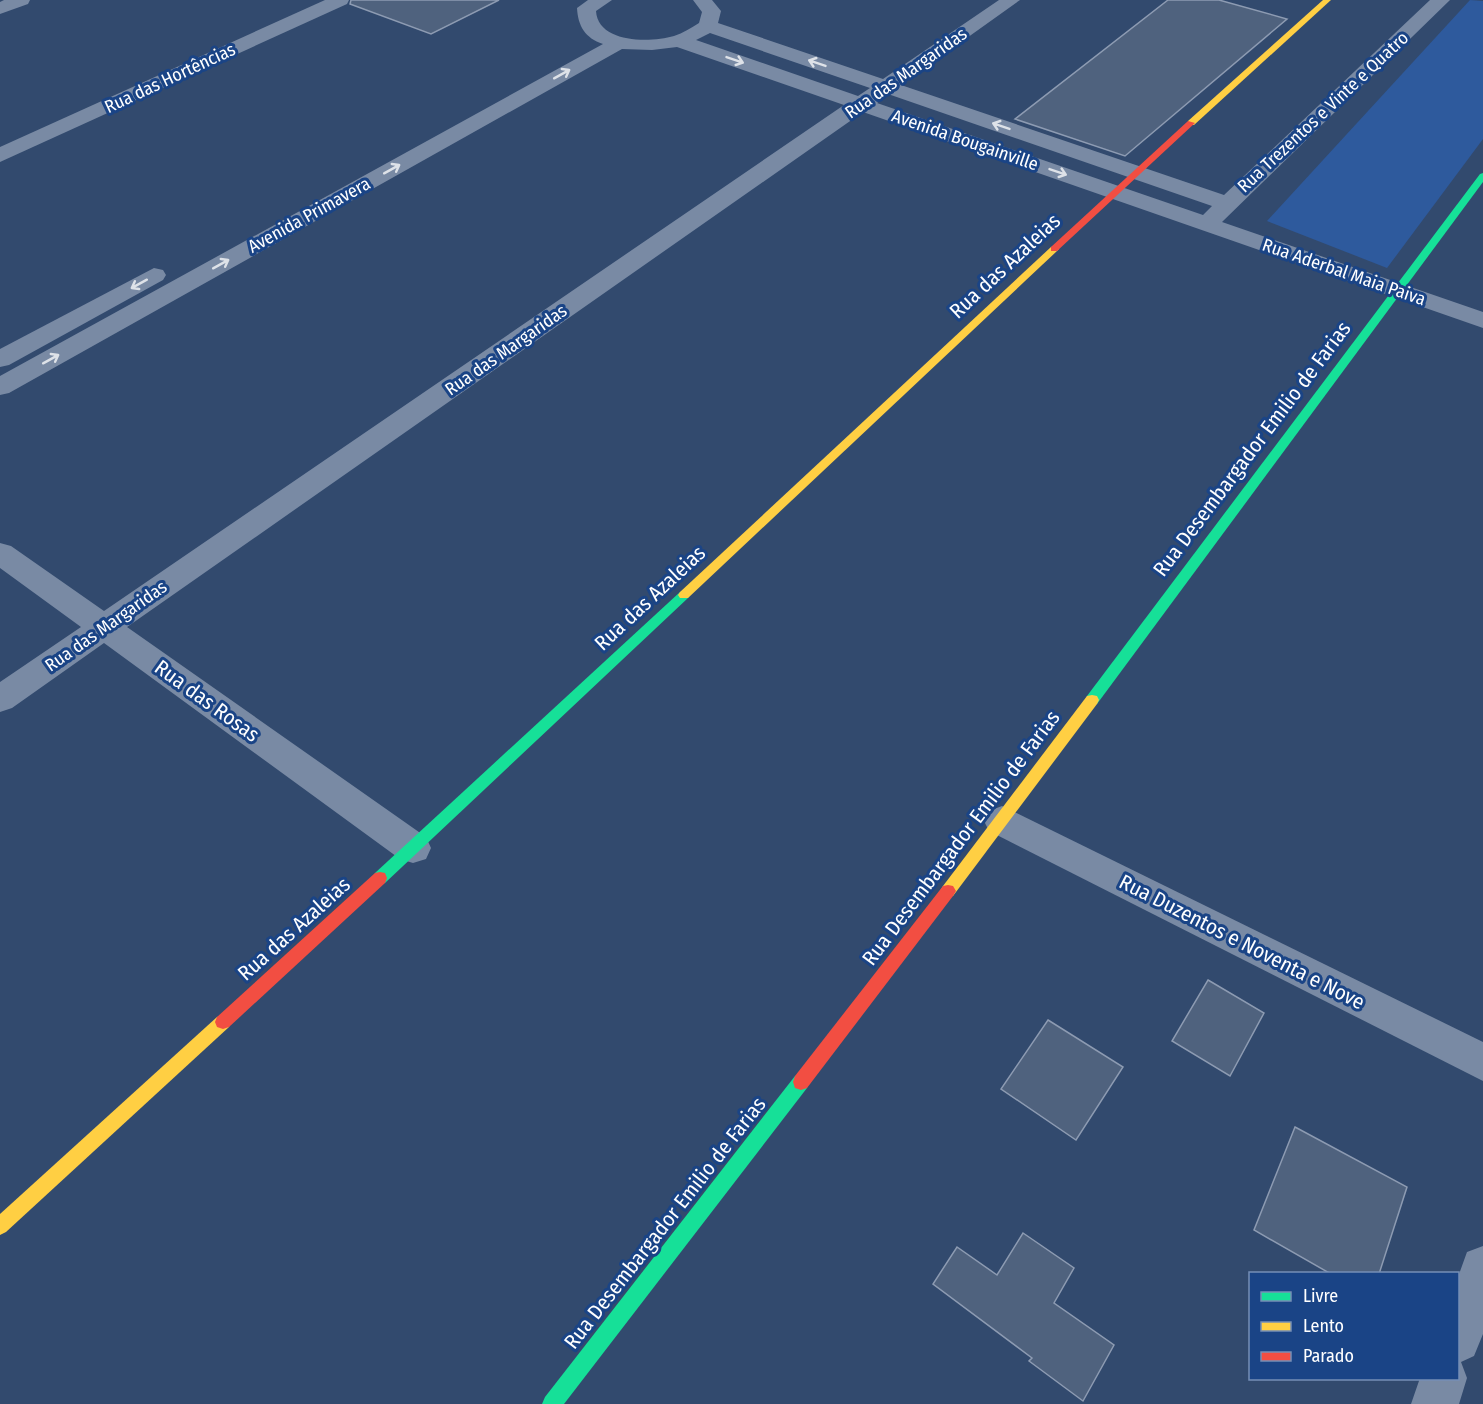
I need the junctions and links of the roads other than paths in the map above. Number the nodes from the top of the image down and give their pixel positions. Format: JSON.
{"nodes":[{"id":1,"x":21,"y":0,"type":"edge"},
{"id":2,"x":340,"y":0,"type":"edge"},
{"id":3,"x":702,"y":0,"type":"edge"},
{"id":4,"x":1011,"y":0,"type":"edge"},
{"id":5,"x":1327,"y":0,"type":"edge"},
{"id":6,"x":1441,"y":0,"type":"edge"},
{"id":7,"x":586,"y":4,"type":"edge"},
{"id":8,"x":0,"y":8,"type":"edge"},
{"id":9,"x":708,"y":26,"type":"junction"},
{"id":10,"x":607,"y":39,"type":"junction"},
{"id":11,"x":679,"y":41,"type":"junction"},
{"id":12,"x":885,"y":87,"type":"junction"},
{"id":13,"x":861,"y":104,"type":"junction"},
{"id":14,"x":0,"y":155,"type":"edge"},
{"id":15,"x":1136,"y":172,"type":"junction"},
{"id":16,"x":1483,"y":176,"type":"edge"},
{"id":17,"x":1115,"y":192,"type":"junction"},
{"id":18,"x":1226,"y":203,"type":"junction"},
{"id":19,"x":1206,"y":224,"type":"junction"},
{"id":20,"x":230,"y":234,"type":"dead end"},
{"id":21,"x":178,"y":262,"type":"dead end"},
{"id":22,"x":1396,"y":290,"type":"junction"},
{"id":23,"x":1483,"y":320,"type":"edge"},
{"id":24,"x":0,"y":359,"type":"edge"},
{"id":25,"x":0,"y":387,"type":"edge"},
{"id":26,"x":0,"y":553,"type":"edge"},
{"id":27,"x":104,"y":627,"type":"junction"},
{"id":28,"x":0,"y":699,"type":"edge"},
{"id":29,"x":1002,"y":821,"type":"junction"},
{"id":30,"x":413,"y":848,"type":"junction"},
{"id":31,"x":1483,"y":1062,"type":"edge"},
{"id":32,"x":0,"y":1226,"type":"edge"},
{"id":33,"x":1483,"y":1268,"type":"edge"},
{"id":34,"x":1459,"y":1337,"type":"edge"},
{"id":35,"x":1443,"y":1380,"type":"edge"},
{"id":36,"x":552,"y":1404,"type":"edge"},
{"id":37,"x":1435,"y":1404,"type":"edge"}],
"edges":[{"from":1,"to":8,"type":"street"},
{"from":2,"to":14,"type":"street","name":"Rua das Hortências"},
{"from":3,"to":9,"type":"street"},
{"from":4,"to":12,"type":"street","name":"Rua das Margaridas"},
{"from":5,"to":15,"type":"street","name":"Rua das Azaleias"},
{"from":6,"to":18,"type":"street","name":"Rua Trezentos e Vinte e Quatro"},
{"from":7,"to":10,"type":"street"},
{"from":9,"to":11,"type":"street"},
{"from":12,"to":9,"type":"street","name":"Avenida Bougainville","one_way":true},
{"from":10,"to":11,"type":"street"},
{"from":10,"to":20,"type":"street","name":"Avenida Primavera"},
{"from":25,"to":10,"type":"street","name":"Avenida Primavera","one_way":true},
{"from":11,"to":13,"type":"street","name":"Avenida Bougainville","one_way":true},
{"from":12,"to":13,"type":"street","name":"Rua das Margaridas"},
{"from":15,"to":12,"type":"street","name":"Avenida Bougainville","one_way":true},
{"from":13,"to":17,"type":"street","name":"Avenida Bougainville","one_way":true},
{"from":13,"to":27,"type":"street","name":"Rua das Margaridas"},
{"from":15,"to":17,"type":"street","name":"Rua das Azaleias"},
{"from":15,"to":18,"type":"street","name":"Avenida Bougainville"},
{"from":16,"to":22,"type":"street","name":"Rua Desembargador Emilio de Farias"},
{"from":17,"to":19,"type":"street","name":"Avenida Bougainville"},
{"from":17,"to":30,"type":"street","name":"Rua das Azaleias"},
{"from":18,"to":19,"type":"street","name":"Rua Trezentos e Vinte e Quatro"},
{"from":19,"to":22,"type":"street","name":"Rua Aderbal Maia Paiva"},
{"from":21,"to":24,"type":"street","one_way":true},
{"from":22,"to":23,"type":"street","name":"Rua Aderbal Maia Paiva"},
{"from":22,"to":29,"type":"street","name":"Rua Desembargador Emilio de Farias"},
{"from":26,"to":27,"type":"street","name":"Rua das Rosas"},
{"from":27,"to":28,"type":"street","name":"Rua das Margaridas"},
{"from":27,"to":30,"type":"street","name":"Rua das Rosas"},
{"from":29,"to":31,"type":"street","name":"Rua Duzentos e Noventa e Nove"},
{"from":29,"to":36,"type":"street","name":"Rua Desembargador Emilio de Farias"},
{"from":30,"to":32,"type":"street","name":"Rua das Azaleias"},
{"from":33,"to":34,"type":"street"},
{"from":35,"to":37,"type":"street"}]}
